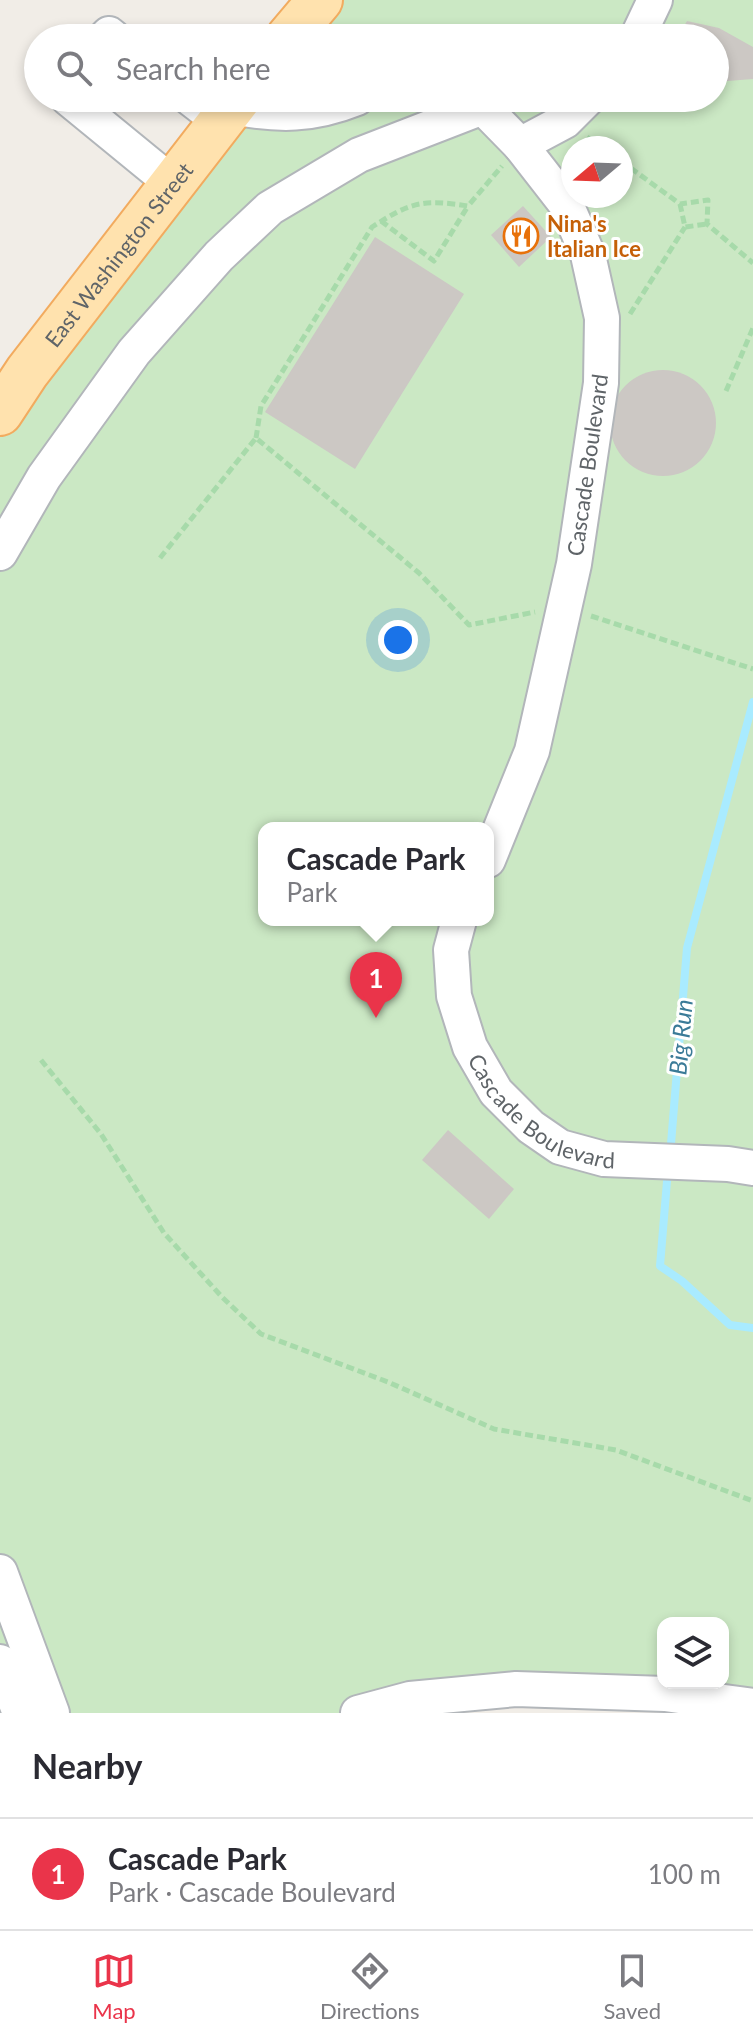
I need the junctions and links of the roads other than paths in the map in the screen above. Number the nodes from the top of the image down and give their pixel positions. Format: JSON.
{"nodes":[{"id":1,"x":655,"y":0,"type":"edge"},
{"id":2,"x":644,"y":24,"type":"edge"},
{"id":3,"x":85,"y":112,"type":"edge"},
{"id":4,"x":216,"y":112,"type":"edge"},
{"id":5,"x":268,"y":112,"type":"edge"},
{"id":6,"x":307,"y":112,"type":"edge"},
{"id":7,"x":456,"y":112,"type":"edge"},
{"id":8,"x":489,"y":112,"type":"edge"},
{"id":9,"x":574,"y":112,"type":"edge"},
{"id":10,"x":520,"y":145,"type":"junction"},
{"id":11,"x":173,"y":184,"type":"junction"},
{"id":12,"x":0,"y":413,"type":"edge"},
{"id":13,"x":0,"y":553,"type":"edge"},
{"id":14,"x":494,"y":845,"type":"edge"},
{"id":15,"x":457,"y":926,"type":"edge"},
{"id":16,"x":740,"y":1166,"type":"edge"},
{"id":17,"x":0,"y":1572,"type":"edge"},
{"id":18,"x":0,"y":1662,"type":"edge"},
{"id":19,"x":753,"y":1706,"type":"edge"},
{"id":20,"x":20,"y":1713,"type":"edge"},
{"id":21,"x":52,"y":1713,"type":"edge"},
{"id":22,"x":358,"y":1713,"type":"edge"}],
"edges":[{"from":1,"to":2,"type":"street"},
{"from":3,"to":11,"type":"street"},
{"from":4,"to":11,"type":"main road","name":"East Washington Street"},
{"from":5,"to":6,"type":"street"},
{"from":7,"to":13,"type":"street"},
{"from":8,"to":10,"type":"street","name":"Cascade Boulevard"},
{"from":9,"to":10,"type":"street"},
{"from":10,"to":14,"type":"street","name":"Cascade Boulevard"},
{"from":11,"to":12,"type":"main road","name":"East Washington Street"},
{"from":15,"to":16,"type":"street","name":"Cascade Boulevard"},
{"from":17,"to":21,"type":"street"},
{"from":18,"to":20,"type":"street"},
{"from":19,"to":22,"type":"street"}]}
